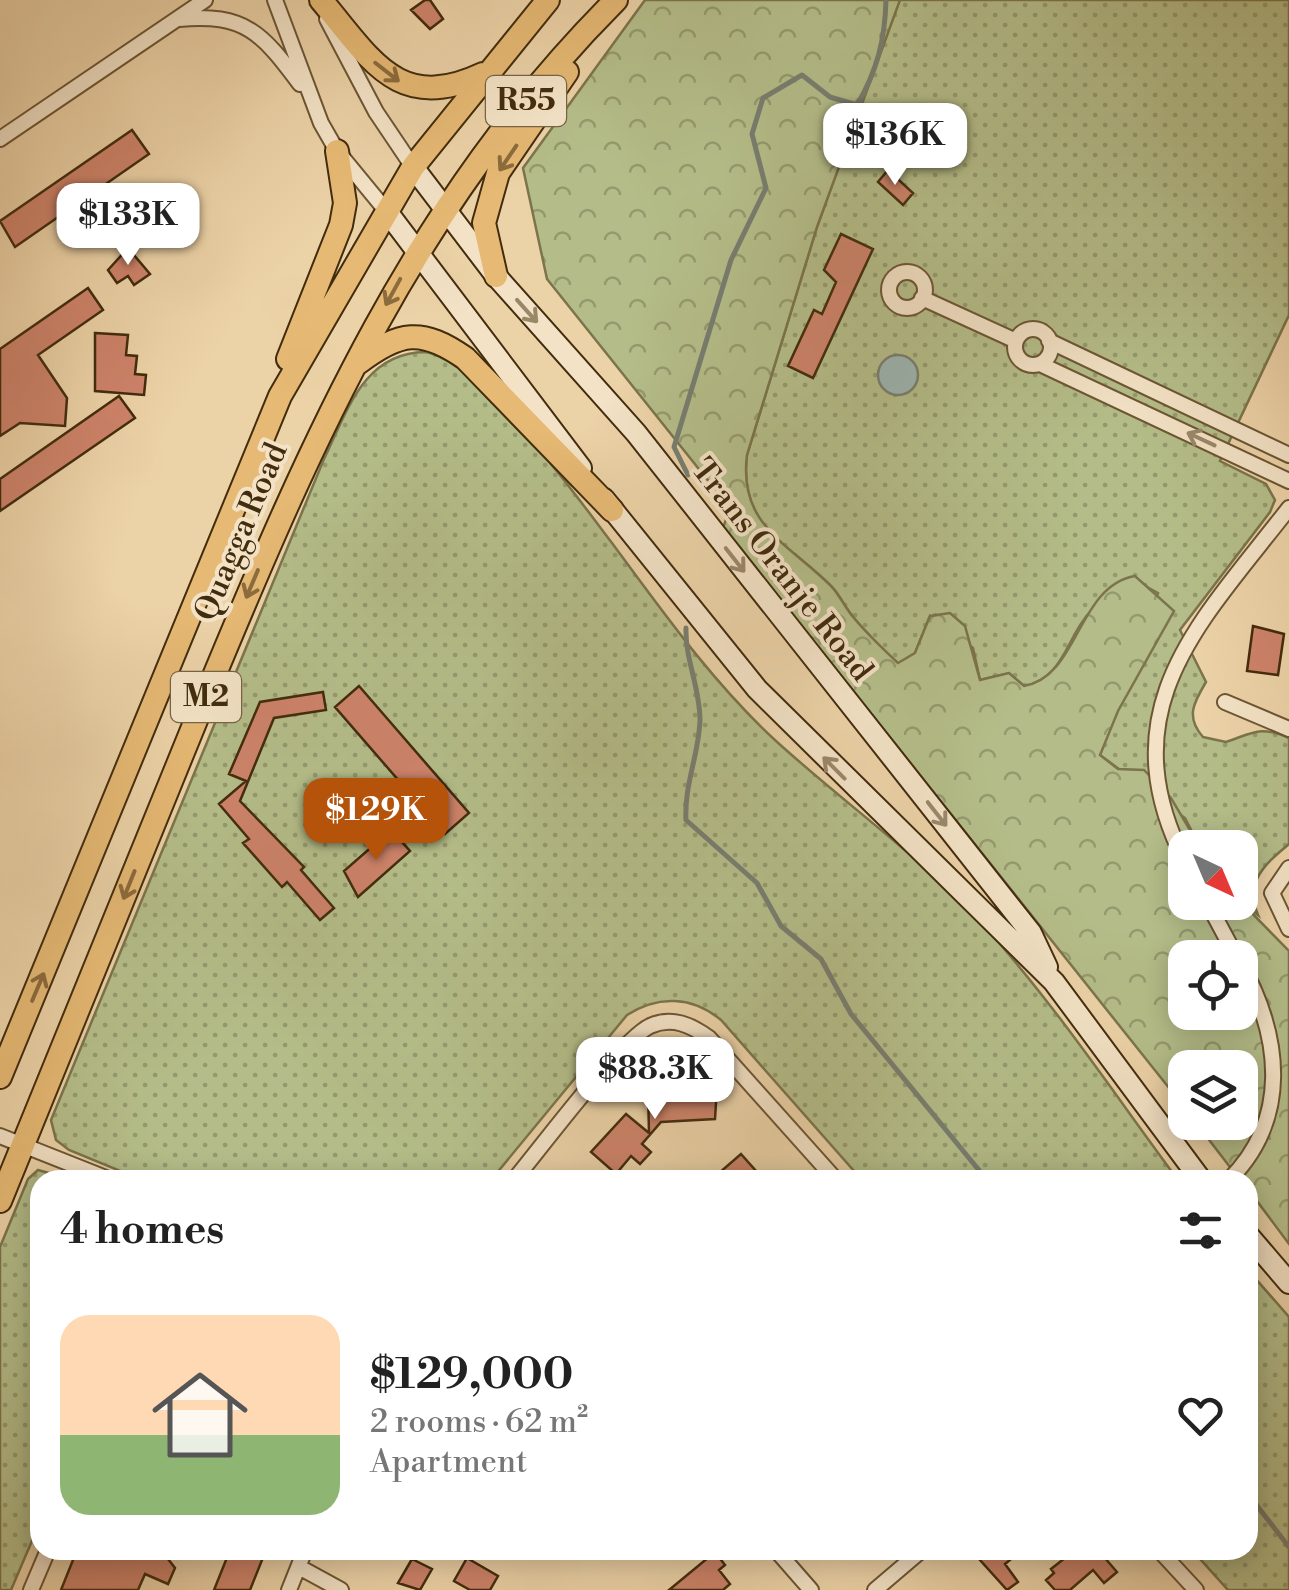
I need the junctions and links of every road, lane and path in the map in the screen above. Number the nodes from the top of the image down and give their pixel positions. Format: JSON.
{"nodes":[{"id":1,"x":205,"y":0,"type":"edge"},
{"id":2,"x":275,"y":0,"type":"edge"},
{"id":3,"x":320,"y":0,"type":"edge"},
{"id":4,"x":548,"y":0,"type":"edge"},
{"id":5,"x":607,"y":8,"type":"edge"},
{"id":6,"x":178,"y":19,"type":"junction"},
{"id":7,"x":485,"y":73,"type":"junction"},
{"id":8,"x":309,"y":96,"type":"junction"},
{"id":9,"x":0,"y":139,"type":"edge"},
{"id":10,"x":337,"y":150,"type":"junction"},
{"id":11,"x":412,"y":168,"type":"junction"},
{"id":12,"x":443,"y":208,"type":"junction"},
{"id":13,"x":388,"y":213,"type":"junction"},
{"id":14,"x":417,"y":250,"type":"junction"},
{"id":15,"x":496,"y":276,"type":"junction"},
{"id":16,"x":922,"y":298,"type":"dead end"},
{"id":17,"x":1016,"y":341,"type":"junction"},
{"id":18,"x":1049,"y":341,"type":"junction"},
{"id":19,"x":1040,"y":364,"type":"junction"},
{"id":20,"x":352,"y":368,"type":"junction"},
{"id":21,"x":280,"y":396,"type":"junction"},
{"id":22,"x":1289,"y":455,"type":"edge"},
{"id":23,"x":1289,"y":481,"type":"edge"},
{"id":24,"x":1289,"y":508,"type":"edge"},
{"id":25,"x":612,"y":510,"type":"junction"},
{"id":26,"x":1225,"y":702,"type":"dead end"},
{"id":27,"x":1289,"y":729,"type":"edge"},
{"id":28,"x":1174,"y":830,"type":"edge"},
{"id":29,"x":1289,"y":868,"type":"edge"},
{"id":30,"x":1289,"y":929,"type":"edge"},
{"id":31,"x":1054,"y":982,"type":"junction"},
{"id":32,"x":1258,"y":997,"type":"edge"},
{"id":33,"x":0,"y":1077,"type":"edge"},
{"id":34,"x":0,"y":1136,"type":"edge"},
{"id":35,"x":23,"y":1146,"type":"junction"},
{"id":36,"x":85,"y":1170,"type":"edge"},
{"id":37,"x":522,"y":1170,"type":"edge"},
{"id":38,"x":827,"y":1170,"type":"edge"},
{"id":39,"x":1195,"y":1170,"type":"edge"},
{"id":40,"x":1244,"y":1170,"type":"edge"},
{"id":41,"x":0,"y":1201,"type":"edge"},
{"id":42,"x":1258,"y":1246,"type":"edge"},
{"id":43,"x":1289,"y":1282,"type":"edge"},
{"id":44,"x":44,"y":1560,"type":"edge"},
{"id":45,"x":301,"y":1560,"type":"edge"},
{"id":46,"x":784,"y":1560,"type":"edge"},
{"id":47,"x":910,"y":1560,"type":"edge"},
{"id":48,"x":1169,"y":1560,"type":"edge"},
{"id":49,"x":298,"y":1567,"type":"junction"},
{"id":50,"x":31,"y":1590,"type":"edge"},
{"id":51,"x":289,"y":1590,"type":"edge"},
{"id":52,"x":341,"y":1590,"type":"edge"},
{"id":53,"x":810,"y":1590,"type":"edge"},
{"id":54,"x":875,"y":1590,"type":"edge"},
{"id":55,"x":1196,"y":1590,"type":"edge"}],
"edges":[{"from":1,"to":6,"type":"street"},
{"from":2,"to":8,"type":"street"},
{"from":3,"to":7,"type":"main road","one_way":true},
{"from":3,"to":11,"type":"street"},
{"from":4,"to":7,"type":"main road","name":"Quagga Road","number":"R55"},
{"from":5,"to":12,"type":"main road","name":"Quagga Road","number":"R55"},
{"from":5,"to":15,"type":"main road","one_way":true},
{"from":6,"to":8,"type":"street"},
{"from":6,"to":9,"type":"street"},
{"from":7,"to":11,"type":"main road","name":"Quagga Road","number":"R55"},
{"from":8,"to":10,"type":"street"},
{"from":10,"to":13,"type":"street"},
{"from":10,"to":21,"type":"main road"},
{"from":11,"to":12,"type":"main road","name":"Trans Oranje Road"},
{"from":11,"to":13,"type":"main road","name":"Quagga Road","number":"R55"},
{"from":12,"to":14,"type":"main road","name":"Quagga Road","number":"M2"},
{"from":12,"to":15,"type":"main road","name":"Trans Oranje Road"},
{"from":13,"to":14,"type":"main road","name":"Trans Oranje Road"},
{"from":13,"to":21,"type":"main road","name":"Quagga Road","number":"M2"},
{"from":14,"to":20,"type":"main road","name":"Quagga Road","number":"M2","one_way":true},
{"from":14,"to":25,"type":"main road","name":"Trans Oranje Road"},
{"from":15,"to":31,"type":"main road","name":"Trans Oranje Road","one_way":true},
{"from":16,"to":17,"type":"street"},
{"from":17,"to":18,"type":"street"},
{"from":17,"to":19,"type":"street"},
{"from":18,"to":19,"type":"street"},
{"from":18,"to":22,"type":"street"},
{"from":23,"to":19,"type":"street","one_way":true},
{"from":20,"to":25,"type":"main road"},
{"from":20,"to":35,"type":"main road","name":"Quagga Road","number":"M2","one_way":true},
{"from":33,"to":21,"type":"main road","name":"Quagga Road","number":"M2","one_way":true},
{"from":24,"to":28,"type":"street"},
{"from":31,"to":25,"type":"main road","name":"Trans Oranje Road","one_way":true},
{"from":26,"to":27,"type":"street"},
{"from":29,"to":30,"type":"street"},
{"from":31,"to":39,"type":"main road","name":"Trans Oranje Road"},
{"from":32,"to":40,"type":"street"},
{"from":34,"to":35,"type":"street"},
{"from":35,"to":36,"type":"street"},
{"from":35,"to":41,"type":"main road","name":"Quagga Road","number":"M2"},
{"from":37,"to":38,"type":"street"},
{"from":42,"to":43,"type":"main road"},
{"from":44,"to":50,"type":"street"},
{"from":45,"to":49,"type":"street"},
{"from":46,"to":53,"type":"street"},
{"from":47,"to":54,"type":"street"},
{"from":48,"to":55,"type":"street"},
{"from":49,"to":51,"type":"street"},
{"from":49,"to":52,"type":"street"}]}
